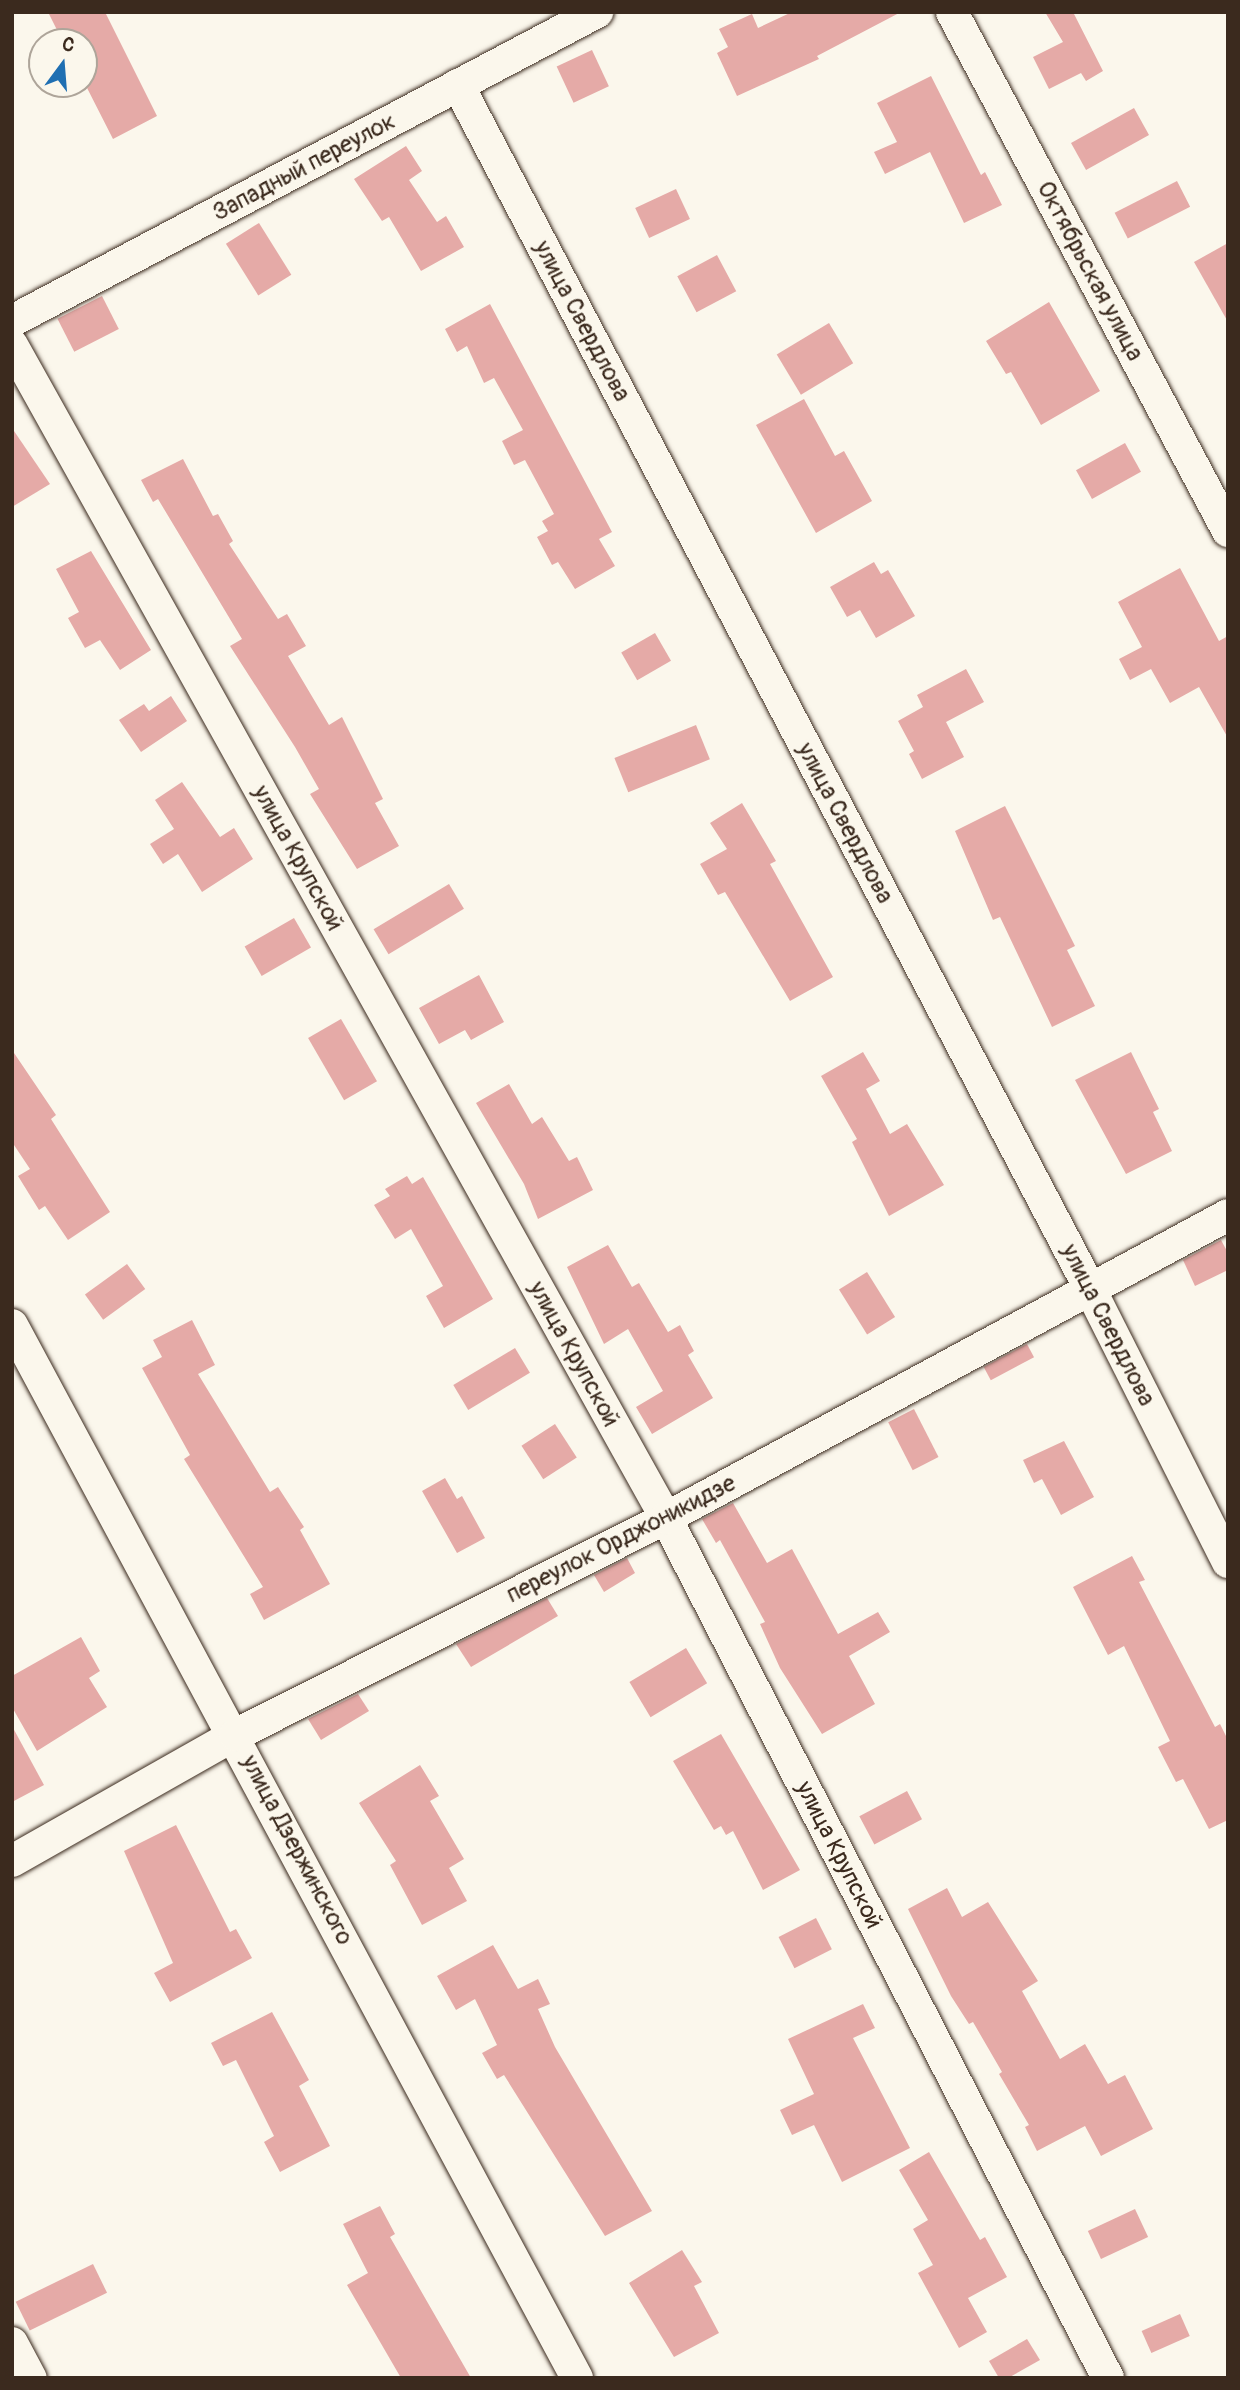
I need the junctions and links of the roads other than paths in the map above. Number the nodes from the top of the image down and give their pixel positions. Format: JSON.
{"nodes":[{"id":1,"x":597,"y":12,"type":"edge"},
{"id":2,"x":953,"y":12,"type":"edge"},
{"id":3,"x":458,"y":85,"type":"junction"},
{"id":4,"x":12,"y":321,"type":"edge"},
{"id":5,"x":12,"y":345,"type":"edge"},
{"id":6,"x":1228,"y":531,"type":"edge"},
{"id":7,"x":1228,"y":1215,"type":"edge"},
{"id":8,"x":1090,"y":1289,"type":"junction"},
{"id":9,"x":12,"y":1325,"type":"edge"},
{"id":10,"x":666,"y":1518,"type":"junction"},
{"id":11,"x":1228,"y":1562,"type":"edge"},
{"id":12,"x":235,"y":1735,"type":"junction"},
{"id":13,"x":12,"y":1861,"type":"edge"},
{"id":14,"x":12,"y":2343,"type":"edge"},
{"id":15,"x":30,"y":2378,"type":"edge"},
{"id":16,"x":577,"y":2378,"type":"edge"},
{"id":17,"x":1108,"y":2378,"type":"edge"}],
"edges":[{"from":1,"to":3,"type":"street","name":"Западный переулок"},
{"from":2,"to":6,"type":"street","name":"Октябрьская улица"},
{"from":3,"to":4,"type":"street","name":"Западный переулок"},
{"from":3,"to":8,"type":"street","name":"улица Свердлова"},
{"from":5,"to":10,"type":"street","name":"улица Крупской"},
{"from":7,"to":8,"type":"street","name":"переулок Орджоникидзе"},
{"from":8,"to":10,"type":"street","name":"переулок Орджоникидзе"},
{"from":8,"to":11,"type":"street","name":"улица Свердлова"},
{"from":9,"to":12,"type":"street","name":"улица Дзержинского"},
{"from":10,"to":12,"type":"street","name":"переулок Орджоникидзе"},
{"from":10,"to":17,"type":"street","name":"улица Крупской"},
{"from":12,"to":13,"type":"street","name":"переулок Орджоникидзе"},
{"from":12,"to":16,"type":"street","name":"улица Дзержинского"},
{"from":14,"to":15,"type":"street"}]}
